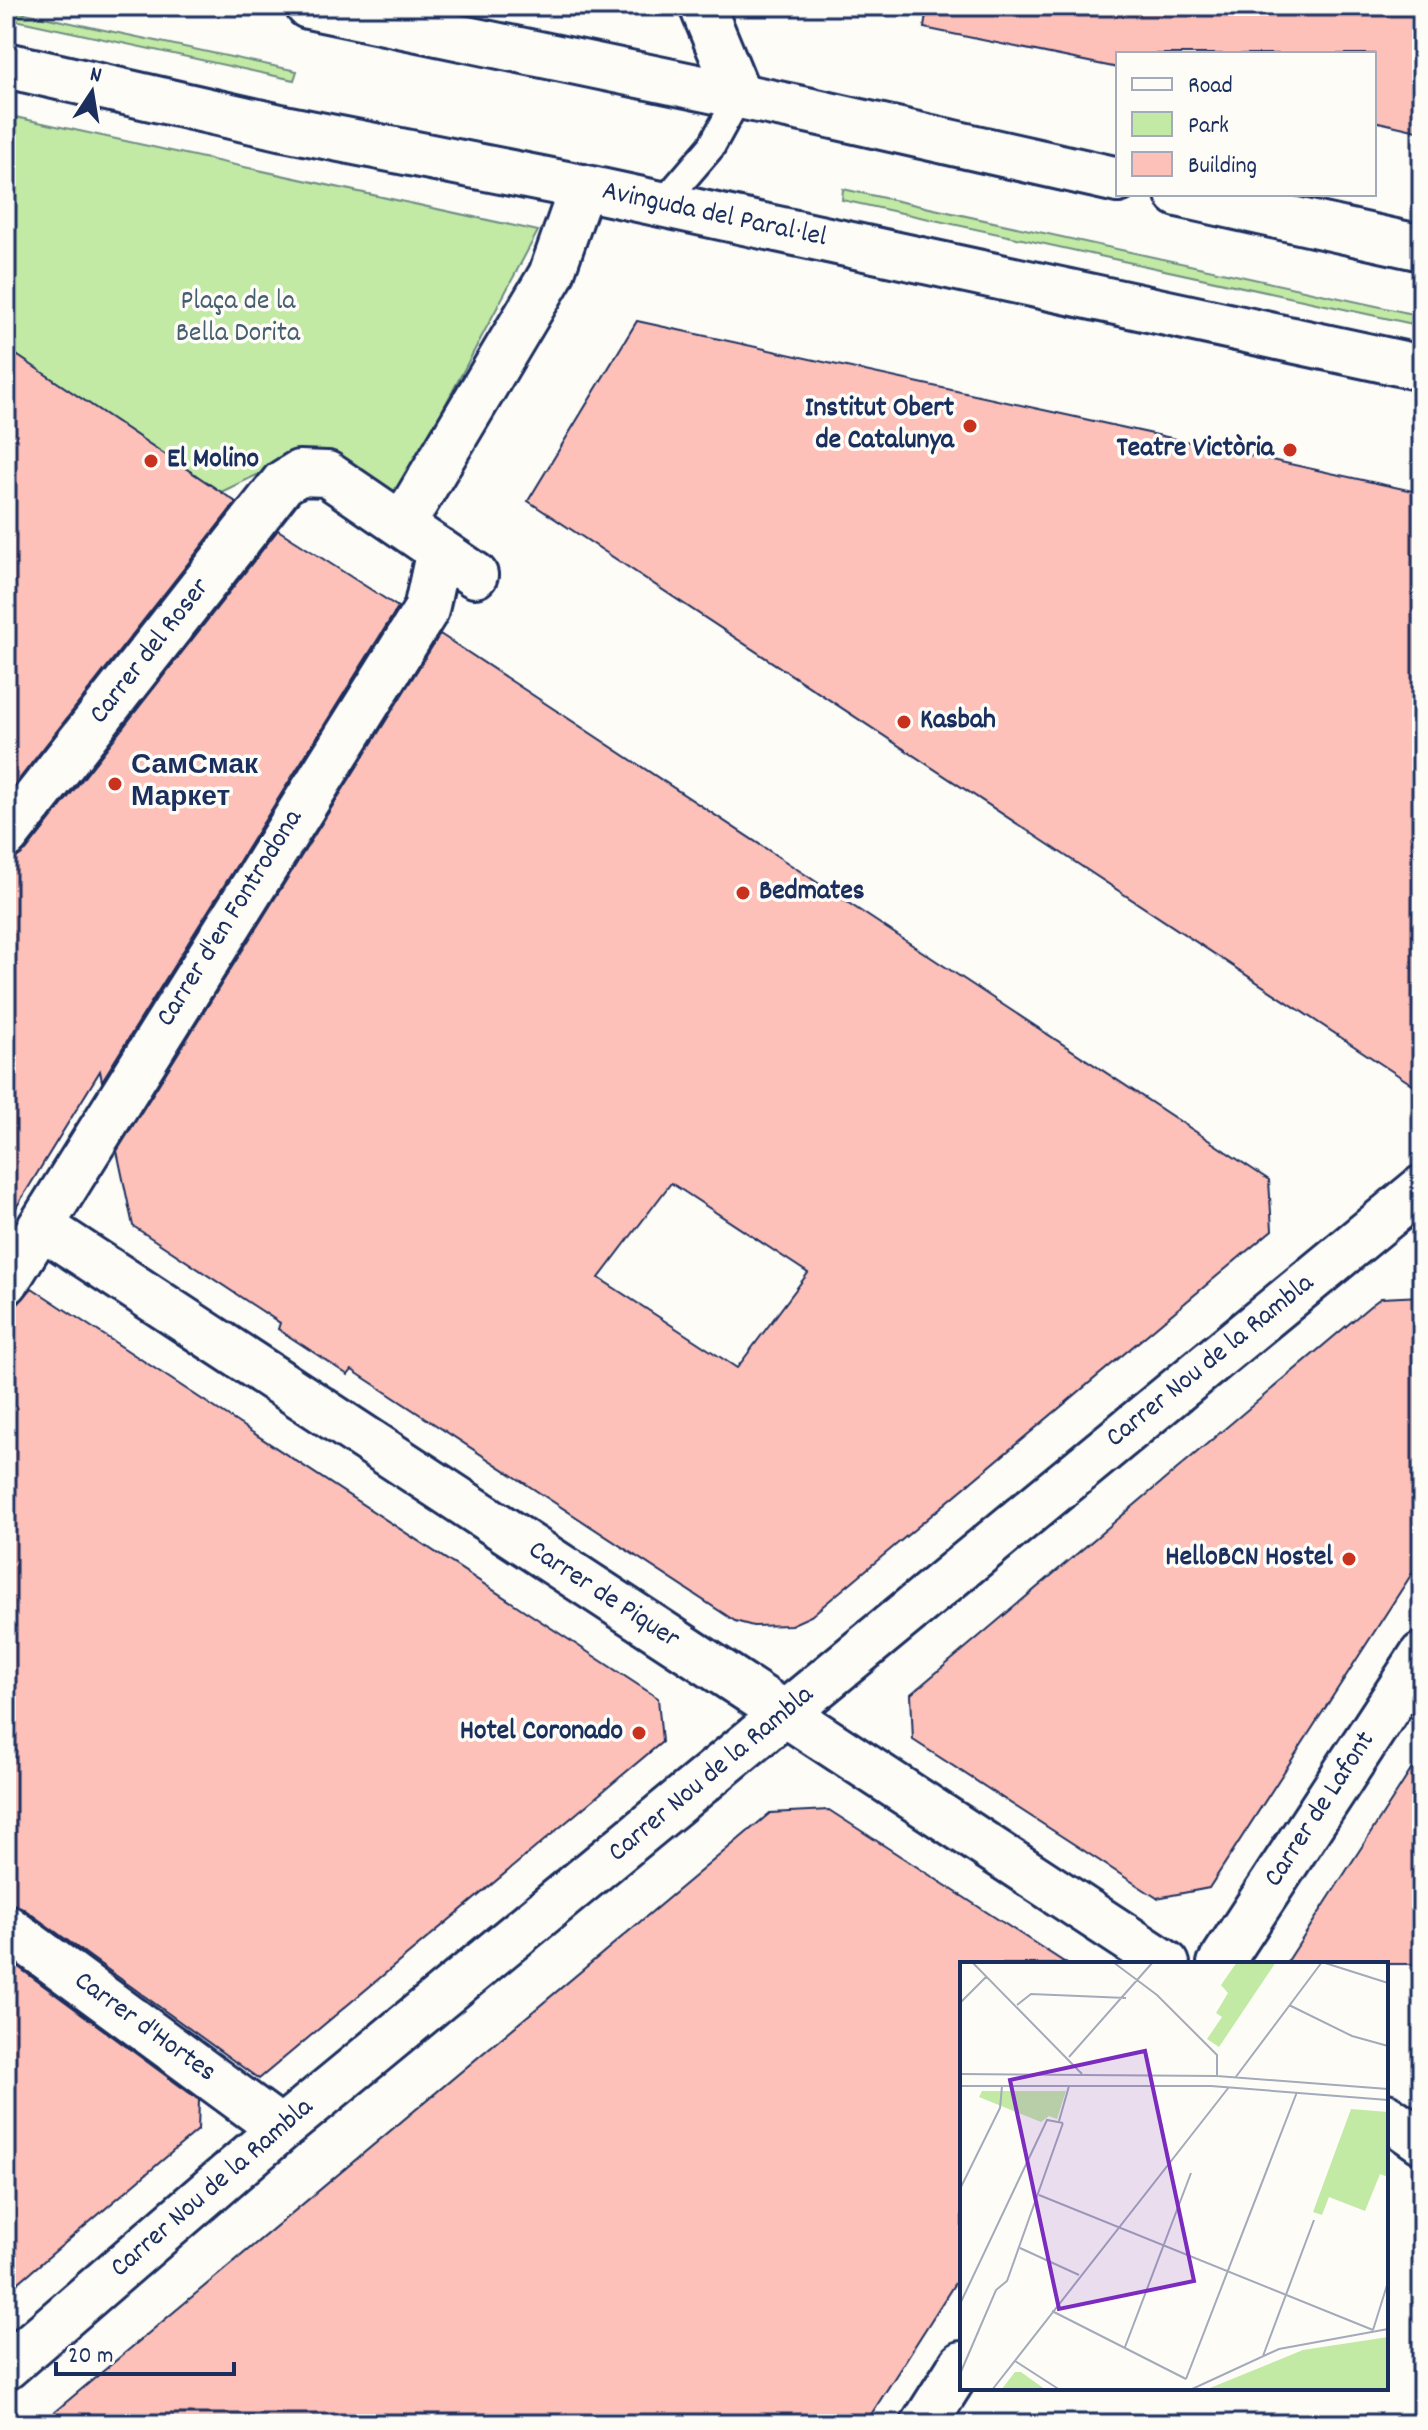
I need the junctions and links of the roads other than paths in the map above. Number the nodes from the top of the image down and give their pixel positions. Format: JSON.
{"nodes":[{"id":1,"x":308,"y":6,"type":"edge"},
{"id":2,"x":702,"y":6,"type":"edge"},
{"id":3,"x":6,"y":65,"type":"edge"},
{"id":4,"x":739,"y":96,"type":"junction"},
{"id":5,"x":1116,"y":180,"type":"edge"},
{"id":6,"x":582,"y":187,"type":"junction"},
{"id":7,"x":1187,"y":196,"type":"edge"},
{"id":8,"x":662,"y":204,"type":"junction"},
{"id":9,"x":1422,"y":248,"type":"edge"},
{"id":10,"x":1422,"y":368,"type":"edge"},
{"id":11,"x":402,"y":525,"type":"junction"},
{"id":12,"x":439,"y":550,"type":"junction"},
{"id":13,"x":475,"y":575,"type":"dead end"},
{"id":14,"x":6,"y":836,"type":"edge"},
{"id":15,"x":1422,"y":1188,"type":"edge"},
{"id":16,"x":41,"y":1226,"type":"junction"},
{"id":17,"x":6,"y":1282,"type":"edge"},
{"id":18,"x":1422,"y":1655,"type":"edge"},
{"id":19,"x":785,"y":1716,"type":"junction"},
{"id":20,"x":6,"y":1927,"type":"edge"},
{"id":21,"x":1164,"y":1962,"type":"edge"},
{"id":22,"x":1221,"y":1962,"type":"edge"},
{"id":23,"x":1388,"y":2117,"type":"edge"},
{"id":24,"x":281,"y":2129,"type":"junction"},
{"id":25,"x":1422,"y":2141,"type":"edge"},
{"id":26,"x":6,"y":2367,"type":"edge"},
{"id":27,"x":960,"y":2367,"type":"edge"},
{"id":28,"x":924,"y":2424,"type":"edge"}],
"edges":[{"from":1,"to":4,"type":"street"},
{"from":2,"to":4,"type":"street"},
{"from":3,"to":6,"type":"street","name":"Avinguda del Paral·lel"},
{"from":4,"to":5,"type":"street"},
{"from":4,"to":8,"type":"lane"},
{"from":6,"to":8,"type":"street","name":"Avinguda del Paral·lel"},
{"from":6,"to":11,"type":"street"},
{"from":7,"to":9,"type":"street"},
{"from":8,"to":10,"type":"street","name":"Avinguda del Paral·lel"},
{"from":11,"to":12,"type":"street"},
{"from":11,"to":14,"type":"street","name":"Carrer del Roser"},
{"from":12,"to":13,"type":"street"},
{"from":12,"to":16,"type":"street","name":"Carrer d'en Fontrodona"},
{"from":15,"to":19,"type":"street","name":"Carrer Nou de la Rambla"},
{"from":16,"to":17,"type":"street","name":"Carrer d'en Fontrodona"},
{"from":16,"to":19,"type":"street","name":"Carrer de Piquer"},
{"from":18,"to":22,"type":"street","name":"Carrer de Lafont"},
{"from":19,"to":21,"type":"street","name":"Carrer de Piquer"},
{"from":19,"to":24,"type":"street","name":"Carrer Nou de la Rambla"},
{"from":20,"to":24,"type":"street","name":"Carrer d'Hortes"},
{"from":23,"to":25,"type":"street"},
{"from":24,"to":26,"type":"street","name":"Carrer Nou de la Rambla"},
{"from":27,"to":28,"type":"street"}]}
